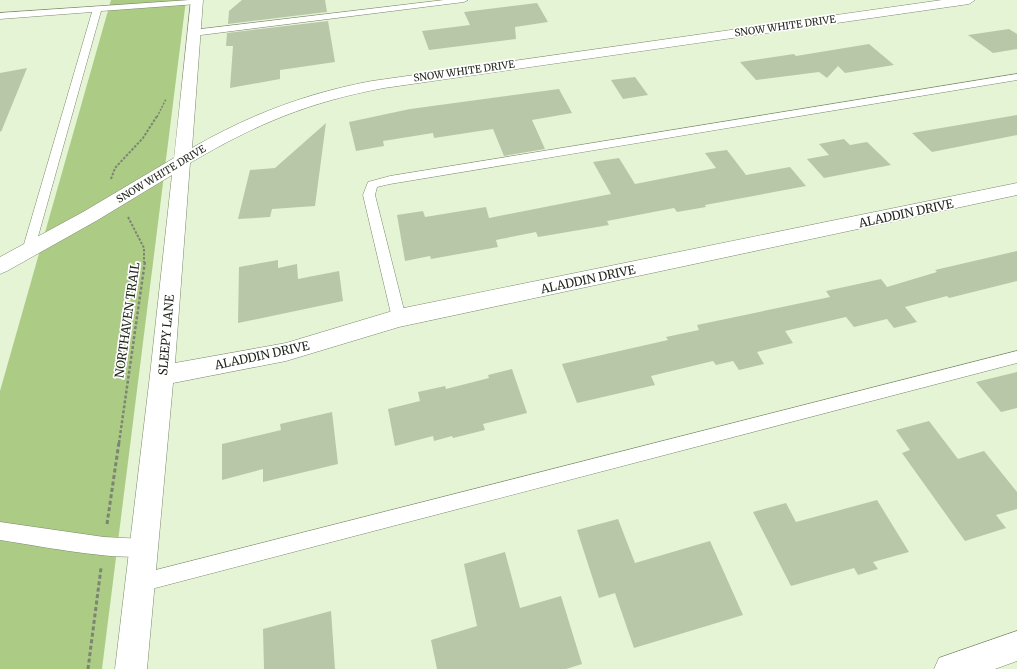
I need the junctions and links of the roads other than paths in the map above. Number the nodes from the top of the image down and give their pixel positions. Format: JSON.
{"nodes":[{"id":1,"x":464,"y":0,"type":"edge"},
{"id":2,"x":969,"y":0,"type":"edge"},
{"id":3,"x":197,"y":1,"type":"edge"},
{"id":4,"x":97,"y":10,"type":"junction"},
{"id":5,"x":0,"y":16,"type":"edge"},
{"id":6,"x":193,"y":33,"type":"junction"},
{"id":7,"x":1017,"y":77,"type":"edge"},
{"id":8,"x":182,"y":159,"type":"junction"},
{"id":9,"x":1017,"y":189,"type":"edge"},
{"id":10,"x":28,"y":251,"type":"junction"},
{"id":11,"x":0,"y":266,"type":"edge"},
{"id":12,"x":398,"y":318,"type":"junction"},
{"id":13,"x":1017,"y":357,"type":"edge"},
{"id":14,"x":162,"y":375,"type":"junction"},
{"id":15,"x":0,"y":531,"type":"edge"},
{"id":16,"x":144,"y":548,"type":"junction"},
{"id":17,"x":140,"y":583,"type":"junction"},
{"id":18,"x":1017,"y":646,"type":"edge"},
{"id":19,"x":131,"y":669,"type":"edge"},
{"id":20,"x":950,"y":669,"type":"edge"}],
"edges":[{"from":1,"to":6,"type":"lane"},
{"from":2,"to":8,"type":"street","name":"SNOW WHITE DRIVE"},
{"from":3,"to":4,"type":"lane"},
{"from":3,"to":6,"type":"street","name":"SLEEPY LANE"},
{"from":4,"to":5,"type":"lane"},
{"from":4,"to":10,"type":"lane"},
{"from":6,"to":8,"type":"street","name":"SLEEPY LANE"},
{"from":7,"to":12,"type":"lane"},
{"from":8,"to":10,"type":"street","name":"SNOW WHITE DRIVE"},
{"from":8,"to":14,"type":"street","name":"SLEEPY LANE"},
{"from":9,"to":12,"type":"street","name":"ALADDIN DRIVE"},
{"from":10,"to":11,"type":"street","name":"SNOW WHITE DRIVE"},
{"from":12,"to":14,"type":"street","name":"ALADDIN DRIVE"},
{"from":13,"to":17,"type":"lane"},
{"from":14,"to":16,"type":"street","name":"SLEEPY LANE"},
{"from":15,"to":16,"type":"lane"},
{"from":16,"to":17,"type":"street","name":"SLEEPY LANE"},
{"from":17,"to":19,"type":"street","name":"SLEEPY LANE"},
{"from":18,"to":20,"type":"street"}]}
